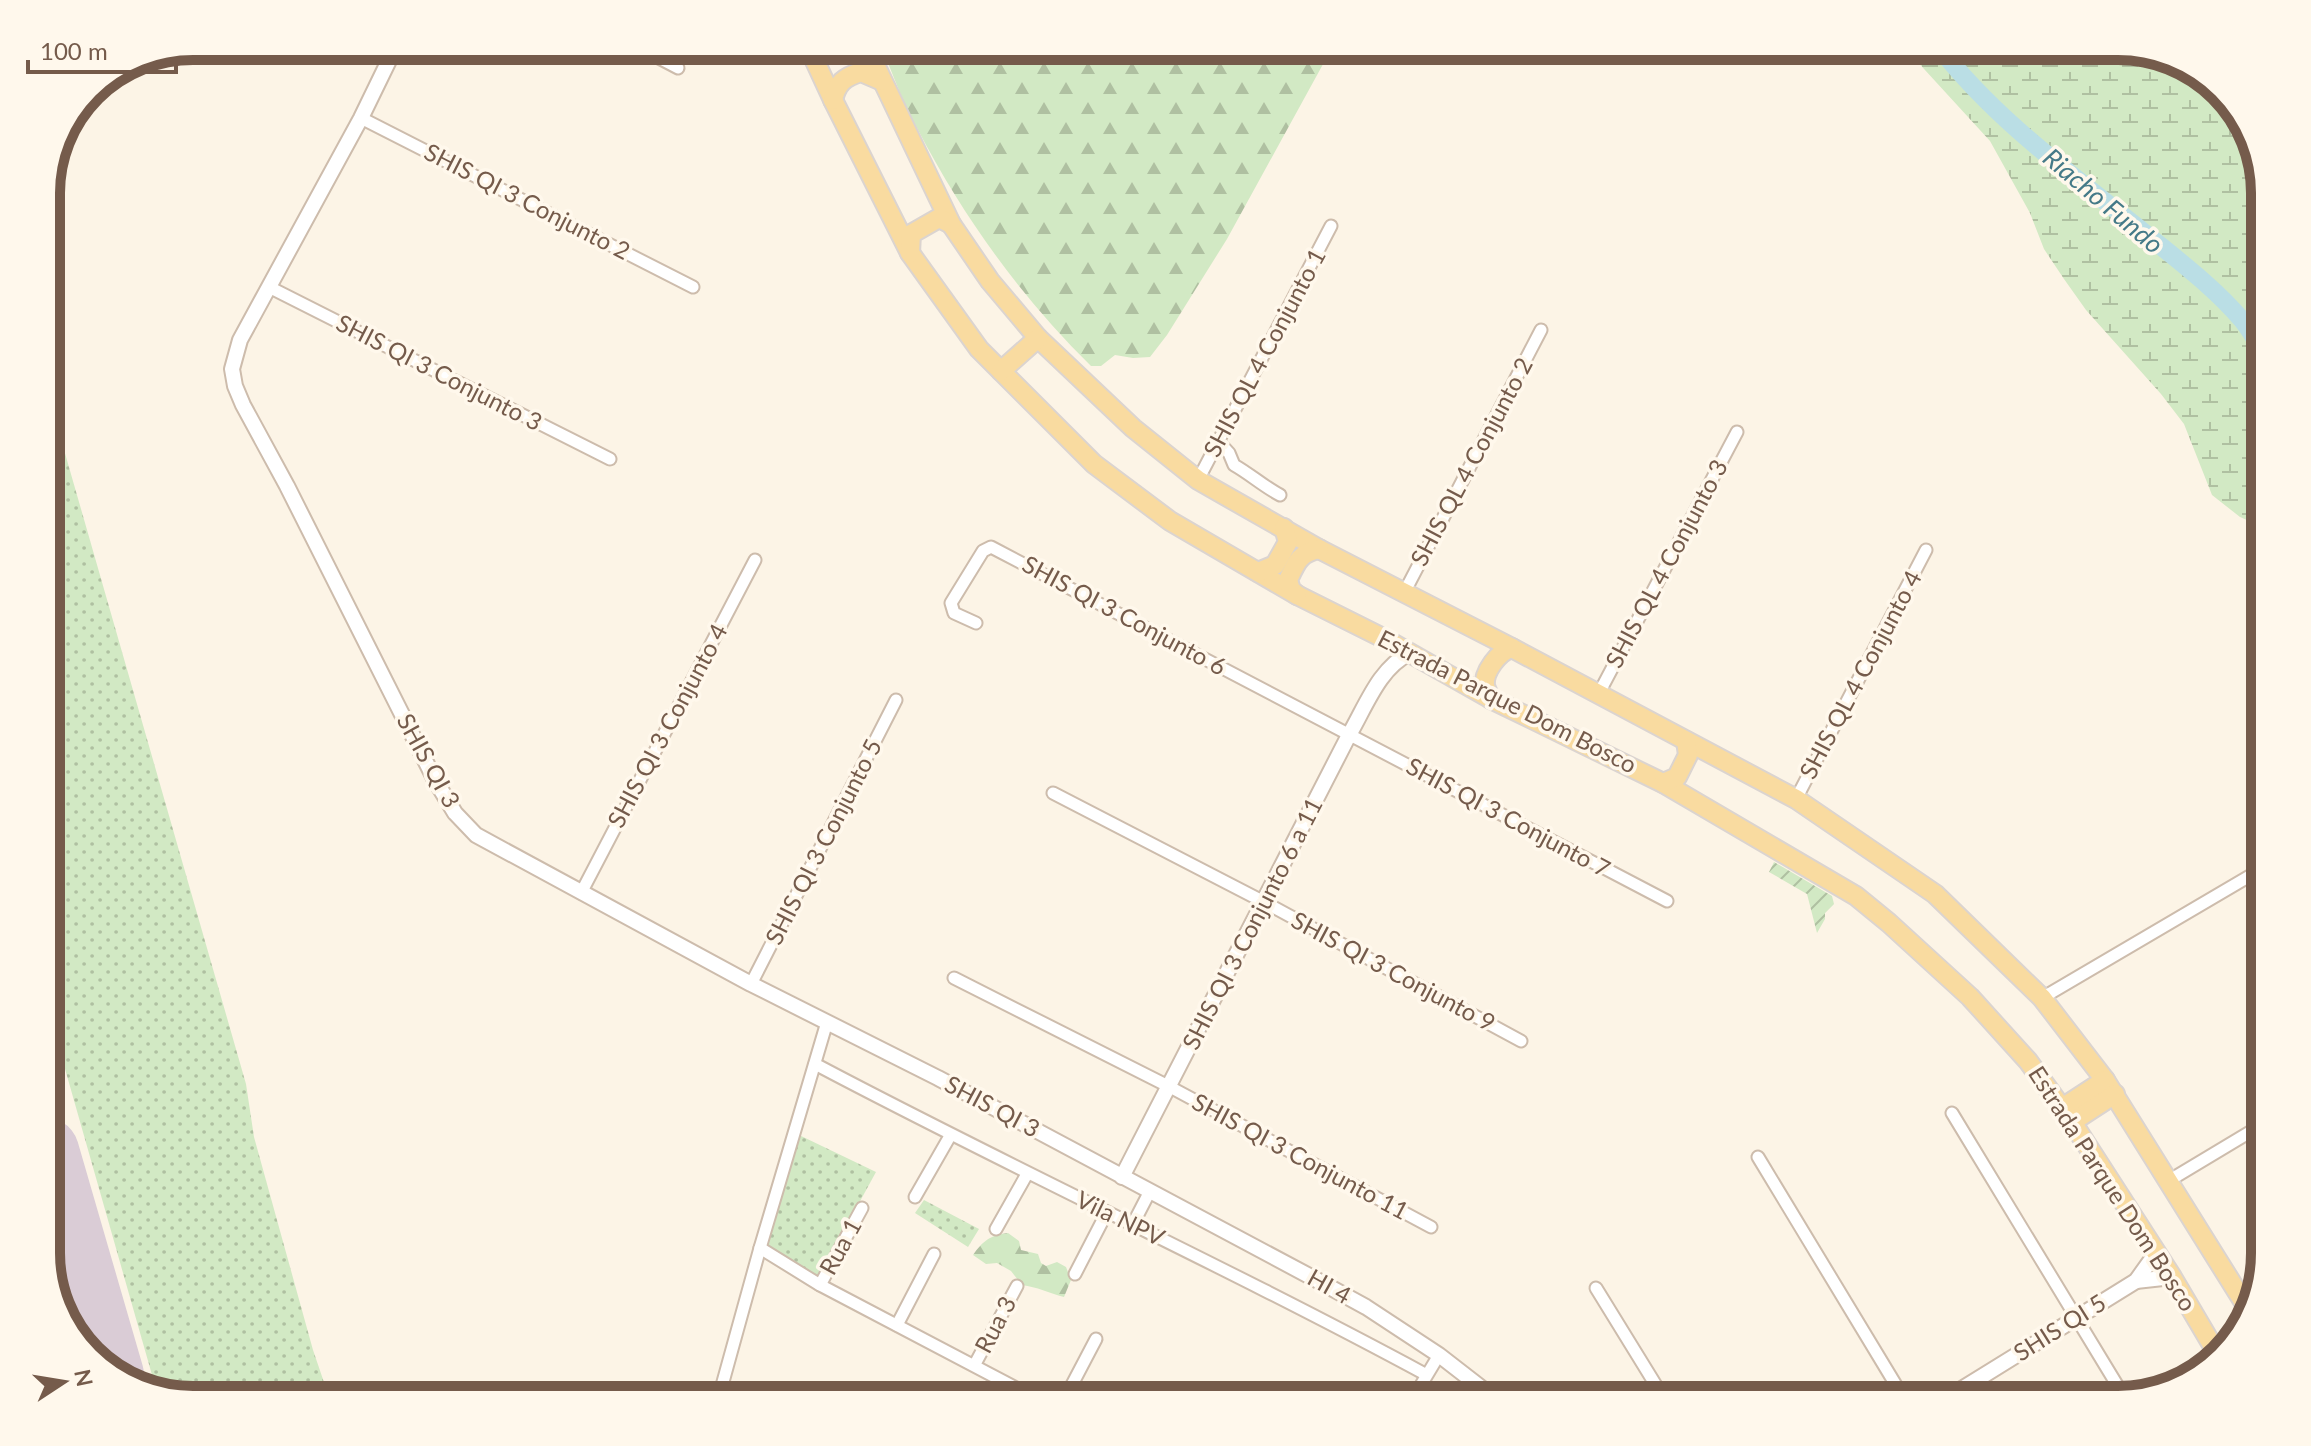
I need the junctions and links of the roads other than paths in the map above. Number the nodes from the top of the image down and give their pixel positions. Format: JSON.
{"nodes":[{"id":1,"x":389,"y":60,"type":"edge"},
{"id":2,"x":663,"y":60,"type":"edge"},
{"id":3,"x":814,"y":60,"type":"edge"},
{"id":4,"x":860,"y":60,"type":"edge"},
{"id":5,"x":872,"y":60,"type":"edge"},
{"id":6,"x":678,"y":68,"type":"dead end"},
{"id":7,"x":818,"y":68,"type":"junction"},
{"id":8,"x":882,"y":81,"type":"junction"},
{"id":9,"x":833,"y":100,"type":"junction"},
{"id":10,"x":361,"y":118,"type":"junction"},
{"id":11,"x":951,"y":224,"type":"junction"},
{"id":12,"x":1331,"y":226,"type":"dead end"},
{"id":13,"x":910,"y":253,"type":"junction"},
{"id":14,"x":269,"y":287,"type":"junction"},
{"id":15,"x":693,"y":287,"type":"dead end"},
{"id":16,"x":1541,"y":330,"type":"dead end"},
{"id":17,"x":1038,"y":338,"type":"junction"},
{"id":18,"x":1001,"y":371,"type":"junction"},
{"id":19,"x":1737,"y":432,"type":"dead end"},
{"id":20,"x":1218,"y":441,"type":"junction"},
{"id":21,"x":610,"y":459,"type":"dead end"},
{"id":22,"x":1198,"y":480,"type":"junction"},
{"id":23,"x":1280,"y":495,"type":"dead end"},
{"id":24,"x":1284,"y":528,"type":"junction"},
{"id":25,"x":1319,"y":549,"type":"junction"},
{"id":26,"x":1926,"y":550,"type":"dead end"},
{"id":27,"x":755,"y":560,"type":"dead end"},
{"id":28,"x":1258,"y":572,"type":"junction"},
{"id":29,"x":1404,"y":593,"type":"junction"},
{"id":30,"x":1297,"y":595,"type":"junction"},
{"id":31,"x":976,"y":623,"type":"dead end"},
{"id":32,"x":1486,"y":634,"type":"junction"},
{"id":33,"x":1387,"y":640,"type":"junction"},
{"id":34,"x":1512,"y":648,"type":"junction"},
{"id":35,"x":1410,"y":653,"type":"junction"},
{"id":36,"x":1385,"y":672,"type":"junction"},
{"id":37,"x":1460,"y":681,"type":"junction"},
{"id":38,"x":1598,"y":695,"type":"junction"},
{"id":39,"x":1491,"y":699,"type":"junction"},
{"id":40,"x":896,"y":700,"type":"dead end"},
{"id":41,"x":1349,"y":735,"type":"junction"},
{"id":42,"x":1686,"y":741,"type":"junction"},
{"id":43,"x":1706,"y":752,"type":"junction"},
{"id":44,"x":1663,"y":783,"type":"junction"},
{"id":45,"x":1053,"y":793,"type":"dead end"},
{"id":46,"x":1683,"y":794,"type":"junction"},
{"id":47,"x":1796,"y":799,"type":"junction"},
{"id":48,"x":2251,"y":875,"type":"edge"},
{"id":49,"x":581,"y":893,"type":"junction"},
{"id":50,"x":1667,"y":901,"type":"dead end"},
{"id":51,"x":1264,"y":902,"type":"junction"},
{"id":52,"x":954,"y":978,"type":"dead end"},
{"id":53,"x":751,"y":984,"type":"junction"},
{"id":54,"x":2042,"y":998,"type":"junction"},
{"id":55,"x":827,"y":1022,"type":"junction"},
{"id":56,"x":1521,"y":1041,"type":"dead end"},
{"id":57,"x":815,"y":1064,"type":"junction"},
{"id":58,"x":1170,"y":1087,"type":"junction"},
{"id":59,"x":2110,"y":1087,"type":"junction"},
{"id":60,"x":1952,"y":1113,"type":"dead end"},
{"id":61,"x":2067,"y":1115,"type":"junction"},
{"id":62,"x":2251,"y":1131,"type":"edge"},
{"id":63,"x":950,"y":1136,"type":"junction"},
{"id":64,"x":1758,"y":1157,"type":"dead end"},
{"id":65,"x":1027,"y":1174,"type":"junction"},
{"id":66,"x":1122,"y":1177,"type":"junction"},
{"id":67,"x":2170,"y":1180,"type":"junction"},
{"id":68,"x":1150,"y":1191,"type":"junction"},
{"id":69,"x":915,"y":1197,"type":"dead end"},
{"id":70,"x":862,"y":1208,"type":"dead end"},
{"id":71,"x":1107,"y":1212,"type":"junction"},
{"id":72,"x":1133,"y":1224,"type":"junction"},
{"id":73,"x":1431,"y":1227,"type":"dead end"},
{"id":74,"x":996,"y":1229,"type":"dead end"},
{"id":75,"x":760,"y":1248,"type":"junction"},
{"id":76,"x":2156,"y":1253,"type":"junction"},
{"id":77,"x":934,"y":1254,"type":"dead end"},
{"id":78,"x":1075,"y":1274,"type":"dead end"},
{"id":79,"x":2172,"y":1277,"type":"junction"},
{"id":80,"x":2136,"y":1281,"type":"junction"},
{"id":81,"x":820,"y":1285,"type":"junction"},
{"id":82,"x":1017,"y":1286,"type":"dead end"},
{"id":83,"x":1596,"y":1288,"type":"dead end"},
{"id":84,"x":2242,"y":1300,"type":"edge"},
{"id":85,"x":2077,"y":1318,"type":"junction"},
{"id":86,"x":897,"y":1325,"type":"junction"},
{"id":87,"x":2220,"y":1338,"type":"edge"},
{"id":88,"x":1096,"y":1339,"type":"dead end"},
{"id":89,"x":2213,"y":1346,"type":"edge"},
{"id":90,"x":1439,"y":1355,"type":"junction"},
{"id":91,"x":975,"y":1364,"type":"junction"},
{"id":92,"x":1425,"y":1374,"type":"junction"},
{"id":93,"x":722,"y":1386,"type":"edge"},
{"id":94,"x":1014,"y":1386,"type":"edge"},
{"id":95,"x":1071,"y":1386,"type":"edge"},
{"id":96,"x":1419,"y":1386,"type":"edge"},
{"id":97,"x":1479,"y":1386,"type":"edge"},
{"id":98,"x":1656,"y":1386,"type":"edge"},
{"id":99,"x":1897,"y":1386,"type":"edge"},
{"id":100,"x":1967,"y":1386,"type":"edge"},
{"id":101,"x":2118,"y":1386,"type":"edge"}],
"edges":[{"from":1,"to":10,"type":"street","name":"SHIS QI 3"},
{"from":2,"to":6,"type":"street"},
{"from":3,"to":7,"type":"main road","name":"Estrada Parque Dom Bosco"},
{"from":4,"to":7,"type":"main road"},
{"from":5,"to":8,"type":"main road","name":"Estrada Parque Dom Bosco"},
{"from":7,"to":9,"type":"main road","name":"Estrada Parque Dom Bosco"},
{"from":8,"to":9,"type":"main road"},
{"from":8,"to":11,"type":"main road","name":"Estrada Parque Dom Bosco"},
{"from":9,"to":13,"type":"main road","name":"Estrada Parque Dom Bosco"},
{"from":10,"to":14,"type":"street","name":"SHIS QI 3"},
{"from":10,"to":15,"type":"street","name":"SHIS QI 3 Conjunto 2"},
{"from":11,"to":13,"type":"main road"},
{"from":11,"to":17,"type":"main road","name":"Estrada Parque Dom Bosco"},
{"from":12,"to":20,"type":"street","name":"SHIS QL 4 Conjunto 1"},
{"from":13,"to":18,"type":"main road","name":"Estrada Parque Dom Bosco"},
{"from":14,"to":21,"type":"street","name":"SHIS QI 3 Conjunto 3"},
{"from":14,"to":49,"type":"street","name":"SHIS QI 3"},
{"from":16,"to":29,"type":"street","name":"SHIS QL 4 Conjunto 2"},
{"from":17,"to":18,"type":"main road"},
{"from":17,"to":22,"type":"main road","name":"Estrada Parque Dom Bosco"},
{"from":18,"to":28,"type":"main road","name":"Estrada Parque Dom Bosco"},
{"from":19,"to":38,"type":"street","name":"SHIS QL 4 Conjunto 3"},
{"from":20,"to":22,"type":"street","name":"SHIS QL 4 Conjunto 1"},
{"from":20,"to":23,"type":"street"},
{"from":22,"to":24,"type":"main road","name":"Estrada Parque Dom Bosco"},
{"from":24,"to":25,"type":"main road","name":"Estrada Parque Dom Bosco"},
{"from":24,"to":28,"type":"main road"},
{"from":25,"to":29,"type":"main road","name":"Estrada Parque Dom Bosco"},
{"from":25,"to":30,"type":"main road"},
{"from":26,"to":47,"type":"street","name":"SHIS QL 4 Conjunto 4"},
{"from":27,"to":49,"type":"street","name":"SHIS QI 3 Conjunto 4"},
{"from":28,"to":30,"type":"main road","name":"Estrada Parque Dom Bosco"},
{"from":29,"to":32,"type":"main road","name":"Estrada Parque Dom Bosco"},
{"from":30,"to":33,"type":"main road","name":"Estrada Parque Dom Bosco"},
{"from":31,"to":41,"type":"street","name":"SHIS QI 3 Conjunto 6"},
{"from":32,"to":34,"type":"main road","name":"Estrada Parque Dom Bosco"},
{"from":32,"to":37,"type":"main road"},
{"from":33,"to":35,"type":"main road","name":"Estrada Parque Dom Bosco"},
{"from":33,"to":36,"type":"street","name":"SHIS QI 3 Conjunto 6 a 11"},
{"from":34,"to":38,"type":"main road","name":"Estrada Parque Dom Bosco"},
{"from":34,"to":39,"type":"main road"},
{"from":35,"to":36,"type":"street","name":"SHIS QI 3 Conjunto 6 a 11"},
{"from":35,"to":37,"type":"main road","name":"Estrada Parque Dom Bosco"},
{"from":36,"to":41,"type":"street","name":"SHIS QI 3 Conjunto 6 a 11"},
{"from":37,"to":39,"type":"main road","name":"Estrada Parque Dom Bosco"},
{"from":38,"to":42,"type":"main road","name":"Estrada Parque Dom Bosco"},
{"from":39,"to":44,"type":"main road","name":"Estrada Parque Dom Bosco"},
{"from":40,"to":53,"type":"street","name":"SHIS QI 3 Conjunto 5"},
{"from":41,"to":50,"type":"street","name":"SHIS QI 3 Conjunto 7"},
{"from":41,"to":51,"type":"street","name":"SHIS QI 3 Conjunto 6 a 11"},
{"from":42,"to":43,"type":"main road","name":"Estrada Parque Dom Bosco"},
{"from":42,"to":44,"type":"main road"},
{"from":43,"to":46,"type":"main road"},
{"from":43,"to":47,"type":"main road","name":"Estrada Parque Dom Bosco"},
{"from":44,"to":46,"type":"main road","name":"Estrada Parque Dom Bosco"},
{"from":45,"to":51,"type":"street","name":"SHIS QI 3 Conjunto 9"},
{"from":46,"to":61,"type":"main road","name":"Estrada Parque Dom Bosco"},
{"from":47,"to":54,"type":"main road","name":"Estrada Parque Dom Bosco"},
{"from":48,"to":54,"type":"street"},
{"from":49,"to":53,"type":"street","name":"SHIS QI 3"},
{"from":51,"to":56,"type":"street","name":"SHIS QI 3 Conjunto 9"},
{"from":51,"to":58,"type":"street","name":"SHIS QI 3 Conjunto 6 a 11"},
{"from":52,"to":58,"type":"street","name":"SHIS QI 3 Conjunto 11"},
{"from":53,"to":55,"type":"street","name":"SHIS QI 3"},
{"from":54,"to":59,"type":"main road","name":"Estrada Parque Dom Bosco"},
{"from":55,"to":57,"type":"street"},
{"from":55,"to":66,"type":"street","name":"SHIS QI 3"},
{"from":57,"to":63,"type":"street","name":"Vila NPV"},
{"from":57,"to":75,"type":"street"},
{"from":58,"to":66,"type":"street","name":"SHIS QI 3 Conjunto 6 a 11"},
{"from":58,"to":73,"type":"street","name":"SHIS QI 3 Conjunto 11"},
{"from":59,"to":61,"type":"main road"},
{"from":59,"to":67,"type":"main road","name":"Estrada Parque Dom Bosco"},
{"from":60,"to":85,"type":"street"},
{"from":61,"to":76,"type":"main road","name":"Estrada Parque Dom Bosco"},
{"from":62,"to":67,"type":"street"},
{"from":63,"to":65,"type":"street","name":"Vila NPV"},
{"from":63,"to":69,"type":"street"},
{"from":64,"to":99,"type":"street"},
{"from":65,"to":71,"type":"street","name":"Vila NPV"},
{"from":65,"to":74,"type":"street"},
{"from":66,"to":68,"type":"street","name":"SHIS QI 3"},
{"from":67,"to":84,"type":"main road","name":"Estrada Parque Dom Bosco"},
{"from":68,"to":72,"type":"street"},
{"from":68,"to":90,"type":"street","name":"HI 4"},
{"from":70,"to":81,"type":"street","name":"Rua 1"},
{"from":71,"to":72,"type":"street","name":"Vila NPV"},
{"from":71,"to":78,"type":"street"},
{"from":72,"to":92,"type":"street","name":"Vila NPV"},
{"from":75,"to":81,"type":"street"},
{"from":75,"to":93,"type":"street"},
{"from":76,"to":79,"type":"main road","name":"Estrada Parque Dom Bosco"},
{"from":76,"to":80,"type":"street","name":"SHIS QI 5"},
{"from":77,"to":86,"type":"street"},
{"from":79,"to":80,"type":"street","name":"SHIS QI 5"},
{"from":79,"to":87,"type":"main road"},
{"from":79,"to":89,"type":"main road","name":"Estrada Parque Dom Bosco"},
{"from":80,"to":85,"type":"street","name":"SHIS QI 5"},
{"from":81,"to":86,"type":"street"},
{"from":82,"to":91,"type":"street","name":"Rua 3"},
{"from":83,"to":98,"type":"street"},
{"from":85,"to":100,"type":"street","name":"SHIS QI 5"},
{"from":85,"to":101,"type":"street"},
{"from":86,"to":91,"type":"street"},
{"from":88,"to":95,"type":"street"},
{"from":90,"to":92,"type":"street"},
{"from":90,"to":97,"type":"street","name":"HI 4"},
{"from":91,"to":94,"type":"street"},
{"from":92,"to":96,"type":"street"}]}
